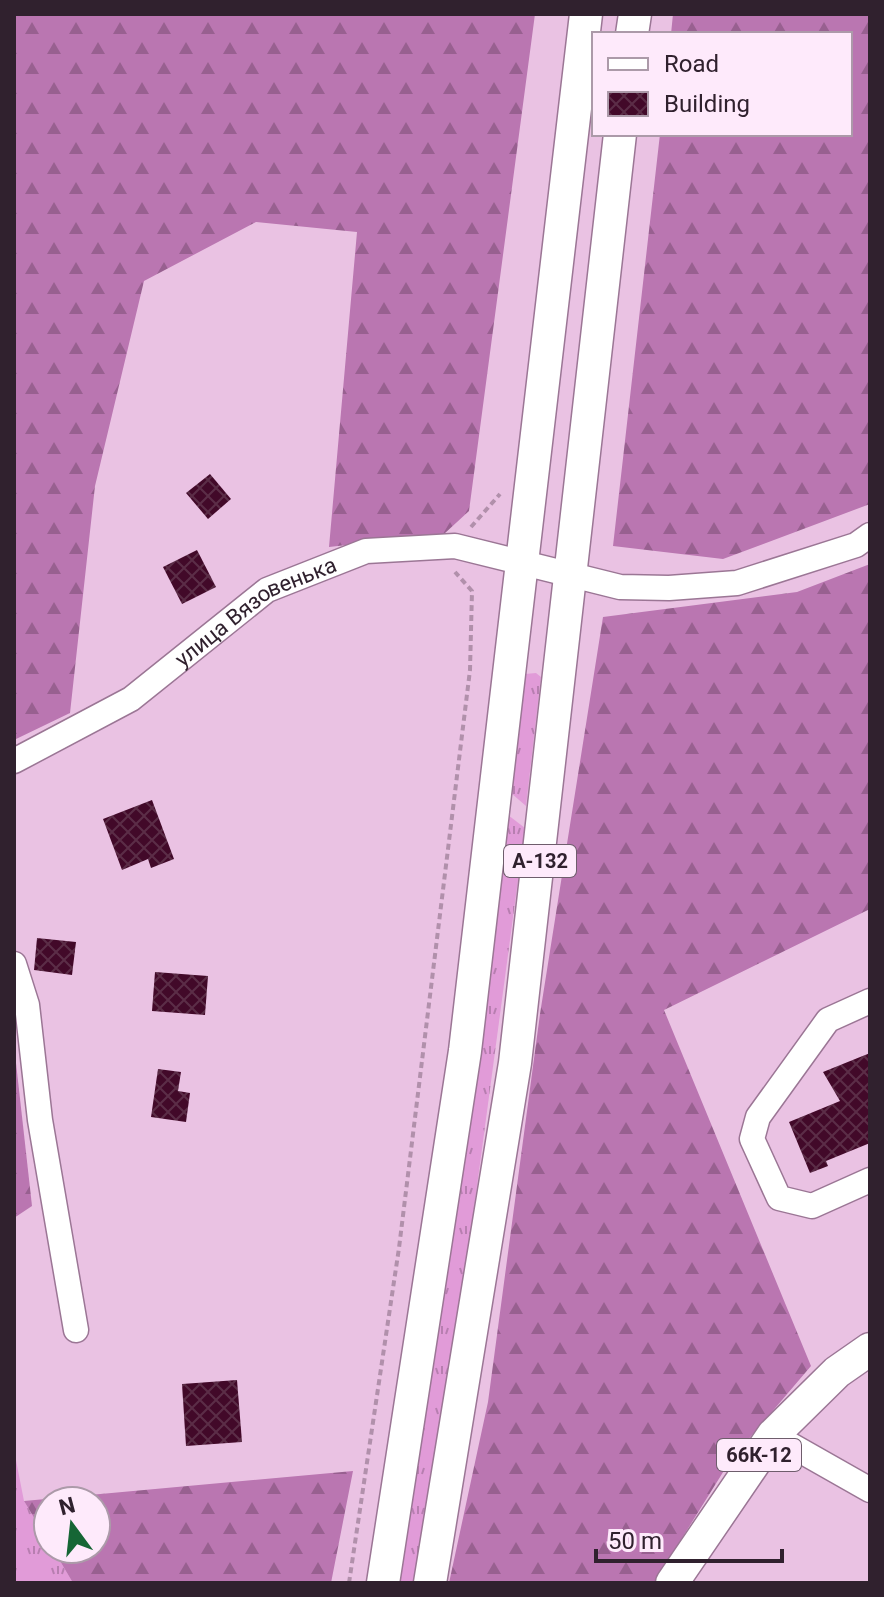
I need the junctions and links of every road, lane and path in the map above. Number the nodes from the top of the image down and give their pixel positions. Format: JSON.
{"nodes":[{"id":1,"x":586,"y":14,"type":"edge"},
{"id":2,"x":620,"y":136,"type":"edge"},
{"id":3,"x":502,"y":479,"type":"dead end"},
{"id":4,"x":870,"y":535,"type":"edge"},
{"id":5,"x":455,"y":546,"type":"junction"},
{"id":6,"x":522,"y":562,"type":"junction"},
{"id":7,"x":571,"y":577,"type":"junction"},
{"id":8,"x":14,"y":761,"type":"edge"},
{"id":9,"x":14,"y":964,"type":"edge"},
{"id":10,"x":870,"y":1001,"type":"edge"},
{"id":11,"x":870,"y":1180,"type":"edge"},
{"id":12,"x":76,"y":1330,"type":"dead end"},
{"id":13,"x":870,"y":1349,"type":"edge"},
{"id":14,"x":773,"y":1435,"type":"junction"},
{"id":15,"x":870,"y":1490,"type":"edge"},
{"id":16,"x":349,"y":1583,"type":"edge"},
{"id":17,"x":383,"y":1583,"type":"edge"},
{"id":18,"x":430,"y":1583,"type":"edge"},
{"id":19,"x":672,"y":1583,"type":"edge"}],
"edges":[{"from":1,"to":6,"type":"main road","number":"А-132"},
{"from":2,"to":7,"type":"main road","number":"А-132"},
{"from":3,"to":5,"type":"path"},
{"from":4,"to":7,"type":"street","name":"улица Вязовенька"},
{"from":5,"to":6,"type":"street","name":"улица Вязовенька"},
{"from":5,"to":8,"type":"street","name":"улица Вязовенька"},
{"from":5,"to":16,"type":"path"},
{"from":6,"to":7,"type":"street","name":"улица Вязовенька"},
{"from":6,"to":17,"type":"main road","number":"А-132"},
{"from":7,"to":18,"type":"main road","number":"А-132"},
{"from":9,"to":12,"type":"street"},
{"from":10,"to":11,"type":"street"},
{"from":13,"to":14,"type":"main road","number":"66К-12"},
{"from":14,"to":15,"type":"street"},
{"from":14,"to":19,"type":"main road","number":"66К-12"}]}
